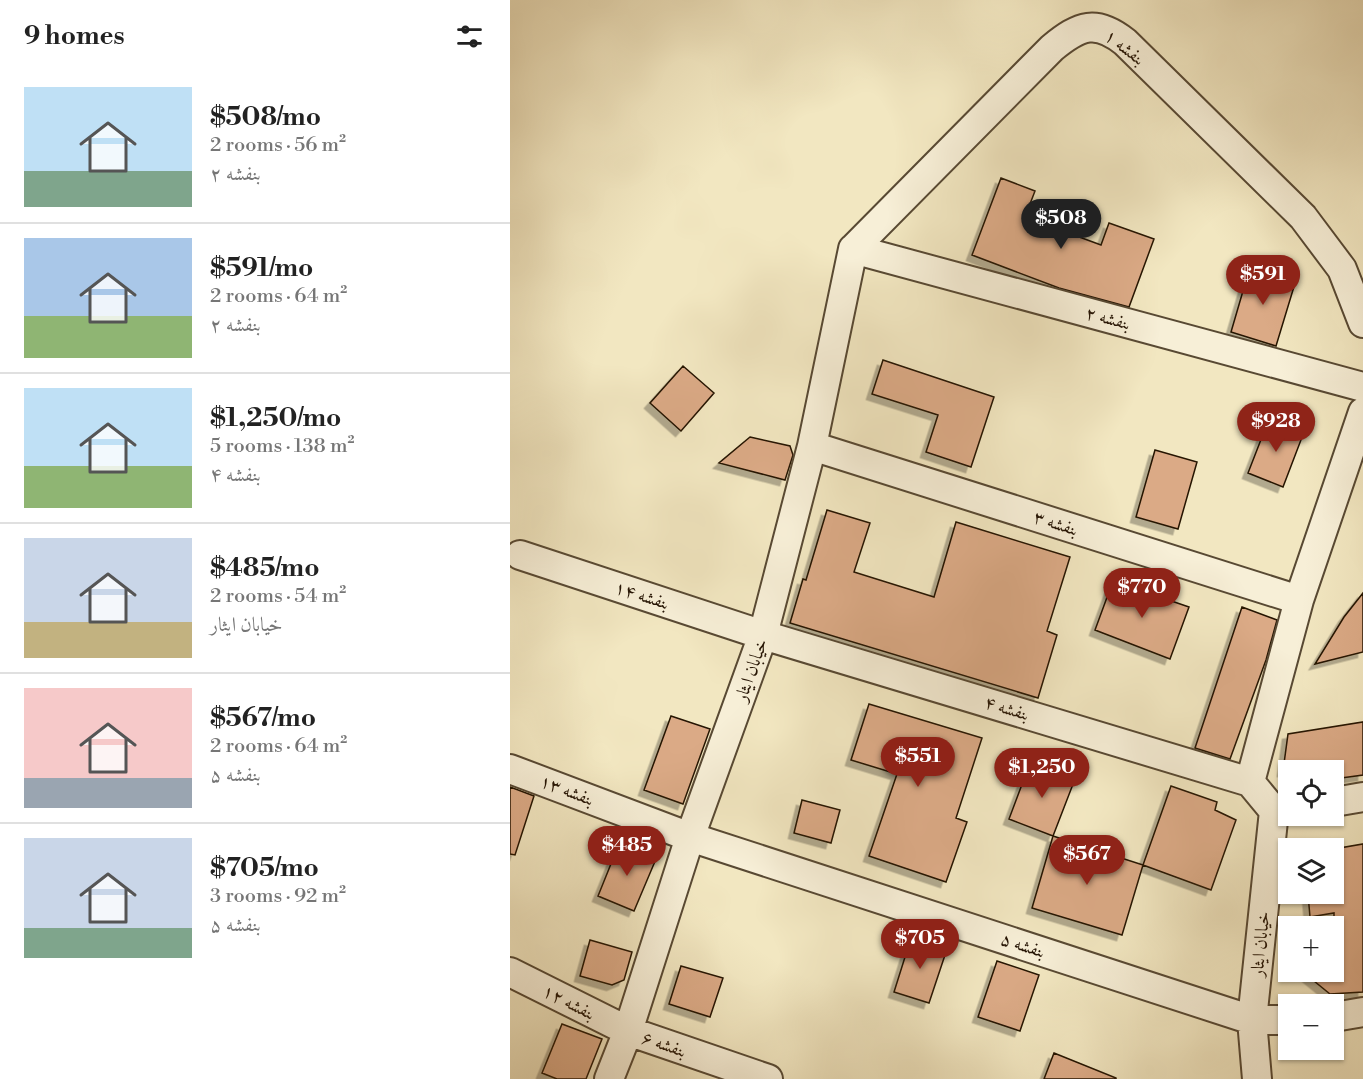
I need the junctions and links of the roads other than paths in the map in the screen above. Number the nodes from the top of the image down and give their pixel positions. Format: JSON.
{"nodes":[{"id":1,"x":853,"y":249,"type":"junction"},
{"id":2,"x":1363,"y":323,"type":"edge"},
{"id":3,"x":1363,"y":387,"type":"edge"},
{"id":4,"x":1363,"y":412,"type":"edge"},
{"id":5,"x":812,"y":446,"type":"junction"},
{"id":6,"x":520,"y":555,"type":"dead end"},
{"id":7,"x":1299,"y":600,"type":"junction"},
{"id":8,"x":763,"y":635,"type":"junction"},
{"id":9,"x":510,"y":768,"type":"edge"},
{"id":10,"x":1250,"y":782,"type":"junction"},
{"id":11,"x":1363,"y":797,"type":"edge"},
{"id":12,"x":1344,"y":800,"type":"edge"},
{"id":13,"x":1278,"y":807,"type":"edge"},
{"id":14,"x":1279,"y":826,"type":"edge"},
{"id":15,"x":690,"y":837,"type":"junction"},
{"id":16,"x":510,"y":972,"type":"edge"},
{"id":17,"x":1363,"y":1012,"type":"edge"},
{"id":18,"x":1344,"y":1015,"type":"edge"},
{"id":19,"x":1252,"y":1020,"type":"junction"},
{"id":20,"x":1278,"y":1020,"type":"edge"},
{"id":21,"x":628,"y":1031,"type":"junction"},
{"id":22,"x":609,"y":1079,"type":"edge"},
{"id":23,"x":768,"y":1079,"type":"edge"},
{"id":24,"x":1257,"y":1079,"type":"edge"}],
"edges":[{"from":1,"to":2,"type":"street","name":"بنفشه ۱"},
{"from":1,"to":3,"type":"street","name":"بنفشه ۲"},
{"from":1,"to":5,"type":"street","name":"خیابان ایثار"},
{"from":4,"to":7,"type":"street"},
{"from":5,"to":7,"type":"street","name":"بنفشه ۳"},
{"from":5,"to":8,"type":"street","name":"خیابان ایثار"},
{"from":6,"to":8,"type":"street","name":"بنفشه ۱۴"},
{"from":7,"to":10,"type":"street"},
{"from":8,"to":10,"type":"street","name":"بنفشه ۴"},
{"from":8,"to":15,"type":"street","name":"خیابان ایثار"},
{"from":9,"to":15,"type":"street","name":"بنفشه ۱۳"},
{"from":10,"to":13,"type":"street","name":"خیابان ایثار"},
{"from":11,"to":12,"type":"street"},
{"from":14,"to":19,"type":"street","name":"خیابان ایثار"},
{"from":15,"to":19,"type":"street","name":"بنفشه ۵"},
{"from":15,"to":21,"type":"street","name":"خیابان ایثار"},
{"from":16,"to":21,"type":"street","name":"بنفشه ۱۲"},
{"from":17,"to":18,"type":"street"},
{"from":19,"to":20,"type":"street","name":"بنفشه ۵"},
{"from":19,"to":24,"type":"street","name":"خیابان ایثار"},
{"from":21,"to":22,"type":"street","name":"خیابان ایثار"},
{"from":21,"to":23,"type":"street","name":"بنفشه ۶"}]}
